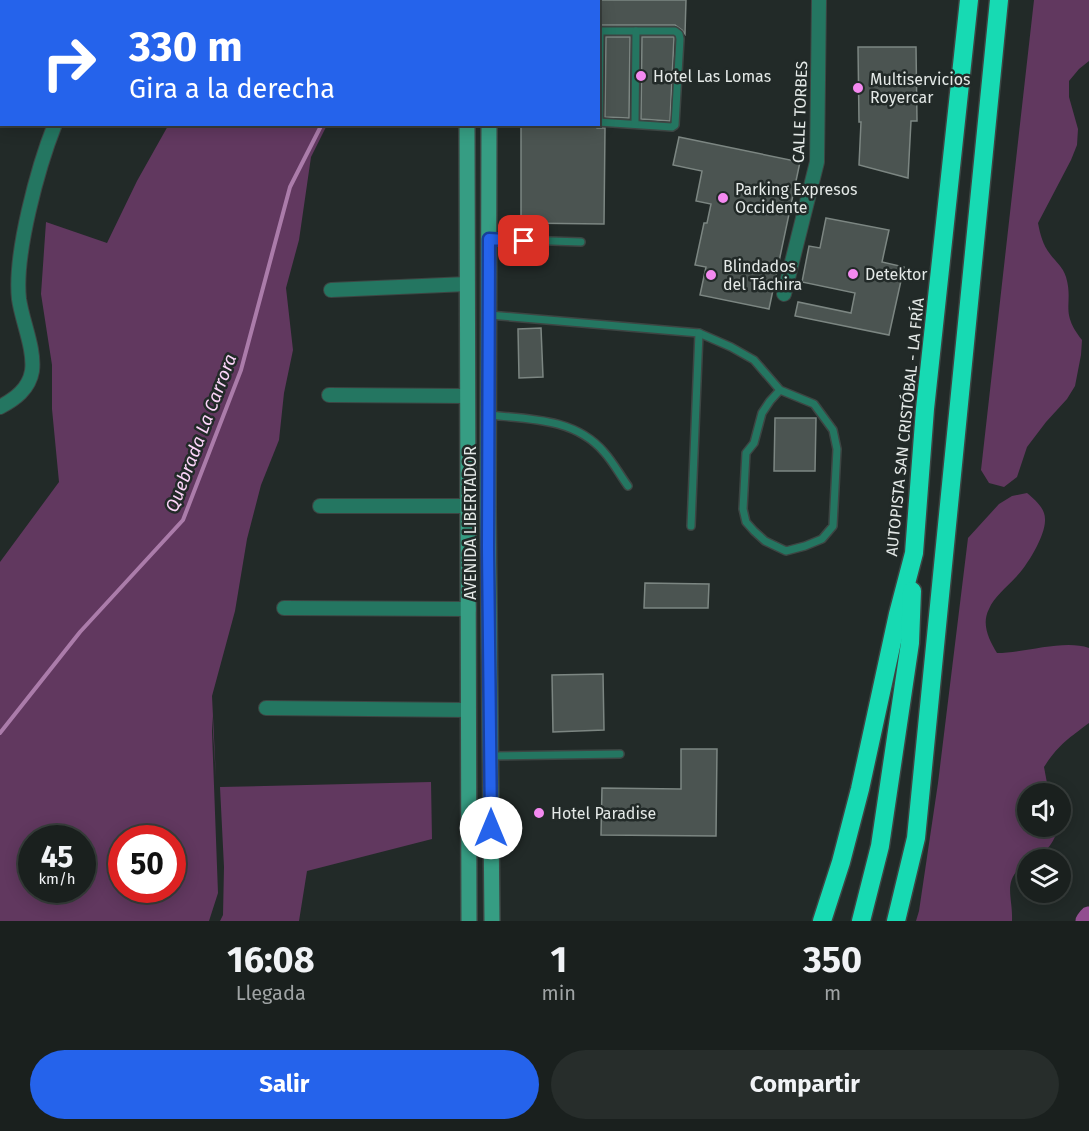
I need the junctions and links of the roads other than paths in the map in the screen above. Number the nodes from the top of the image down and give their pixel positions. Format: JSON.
{"nodes":[{"id":1,"x":819,"y":0,"type":"edge"},
{"id":2,"x":969,"y":0,"type":"edge"},
{"id":3,"x":999,"y":0,"type":"edge"},
{"id":4,"x":600,"y":31,"type":"edge"},
{"id":5,"x":636,"y":31,"type":"junction"},
{"id":6,"x":600,"y":122,"type":"edge"},
{"id":7,"x":635,"y":124,"type":"junction"},
{"id":8,"x":54,"y":126,"type":"edge"},
{"id":9,"x":467,"y":126,"type":"edge"},
{"id":10,"x":489,"y":126,"type":"edge"},
{"id":11,"x":489,"y":239,"type":"junction"},
{"id":12,"x":581,"y":242,"type":"dead end"},
{"id":13,"x":467,"y":284,"type":"junction"},
{"id":14,"x":331,"y":290,"type":"dead end"},
{"id":15,"x":784,"y":294,"type":"dead end"},
{"id":16,"x":489,"y":315,"type":"junction"},
{"id":17,"x":699,"y":333,"type":"junction"},
{"id":18,"x":780,"y":390,"type":"junction"},
{"id":19,"x":328,"y":395,"type":"dead end"},
{"id":20,"x":467,"y":396,"type":"junction"},
{"id":21,"x":0,"y":407,"type":"edge"},
{"id":22,"x":488,"y":415,"type":"junction"},
{"id":23,"x":628,"y":486,"type":"dead end"},
{"id":24,"x":320,"y":506,"type":"dead end"},
{"id":25,"x":468,"y":506,"type":"junction"},
{"id":26,"x":691,"y":526,"type":"dead end"},
{"id":27,"x":914,"y":554,"type":"junction"},
{"id":28,"x":284,"y":608,"type":"dead end"},
{"id":29,"x":469,"y":609,"type":"junction"},
{"id":30,"x":266,"y":708,"type":"dead end"},
{"id":31,"x":468,"y":710,"type":"junction"},
{"id":32,"x":620,"y":754,"type":"dead end"},
{"id":33,"x":491,"y":756,"type":"junction"},
{"id":34,"x":469,"y":921,"type":"edge"},
{"id":35,"x":492,"y":921,"type":"edge"},
{"id":36,"x":822,"y":921,"type":"edge"},
{"id":37,"x":861,"y":921,"type":"edge"},
{"id":38,"x":896,"y":921,"type":"edge"}],
"edges":[{"from":1,"to":15,"type":"street","name":"CALLE TORBES"},
{"from":2,"to":27,"type":"highway","name":"AUTOPISTA SAN CRISTÓBAL - LA FRÍA"},
{"from":3,"to":38,"type":"highway"},
{"from":4,"to":5,"type":"lane"},
{"from":5,"to":7,"type":"lane"},
{"from":5,"to":7,"type":"lane"},
{"from":6,"to":7,"type":"lane"},
{"from":8,"to":21,"type":"street"},
{"from":9,"to":13,"type":"main road","name":"AVENIDA LIBERTADOR"},
{"from":10,"to":11,"type":"main road","name":"AVENIDA LIBERTADOR"},
{"from":11,"to":12,"type":"lane"},
{"from":11,"to":16,"type":"main road","name":"AVENIDA LIBERTADOR"},
{"from":13,"to":14,"type":"street"},
{"from":13,"to":20,"type":"main road","name":"AVENIDA LIBERTADOR"},
{"from":16,"to":17,"type":"lane"},
{"from":16,"to":22,"type":"main road","name":"AVENIDA LIBERTADOR"},
{"from":17,"to":18,"type":"lane"},
{"from":17,"to":26,"type":"lane"},
{"from":18,"to":18,"type":"lane"},
{"from":19,"to":20,"type":"street"},
{"from":20,"to":25,"type":"main road","name":"AVENIDA LIBERTADOR"},
{"from":22,"to":23,"type":"lane"},
{"from":22,"to":33,"type":"main road","name":"AVENIDA LIBERTADOR"},
{"from":24,"to":25,"type":"street"},
{"from":25,"to":29,"type":"main road","name":"AVENIDA LIBERTADOR"},
{"from":27,"to":36,"type":"highway","name":"AUTOPISTA SAN CRISTÓBAL - LA FRÍA"},
{"from":27,"to":37,"type":"highway"},
{"from":28,"to":29,"type":"street"},
{"from":29,"to":31,"type":"main road","name":"AVENIDA LIBERTADOR"},
{"from":30,"to":31,"type":"street"},
{"from":31,"to":34,"type":"main road","name":"AVENIDA LIBERTADOR"},
{"from":32,"to":33,"type":"lane"},
{"from":33,"to":35,"type":"main road","name":"AVENIDA LIBERTADOR"}]}
